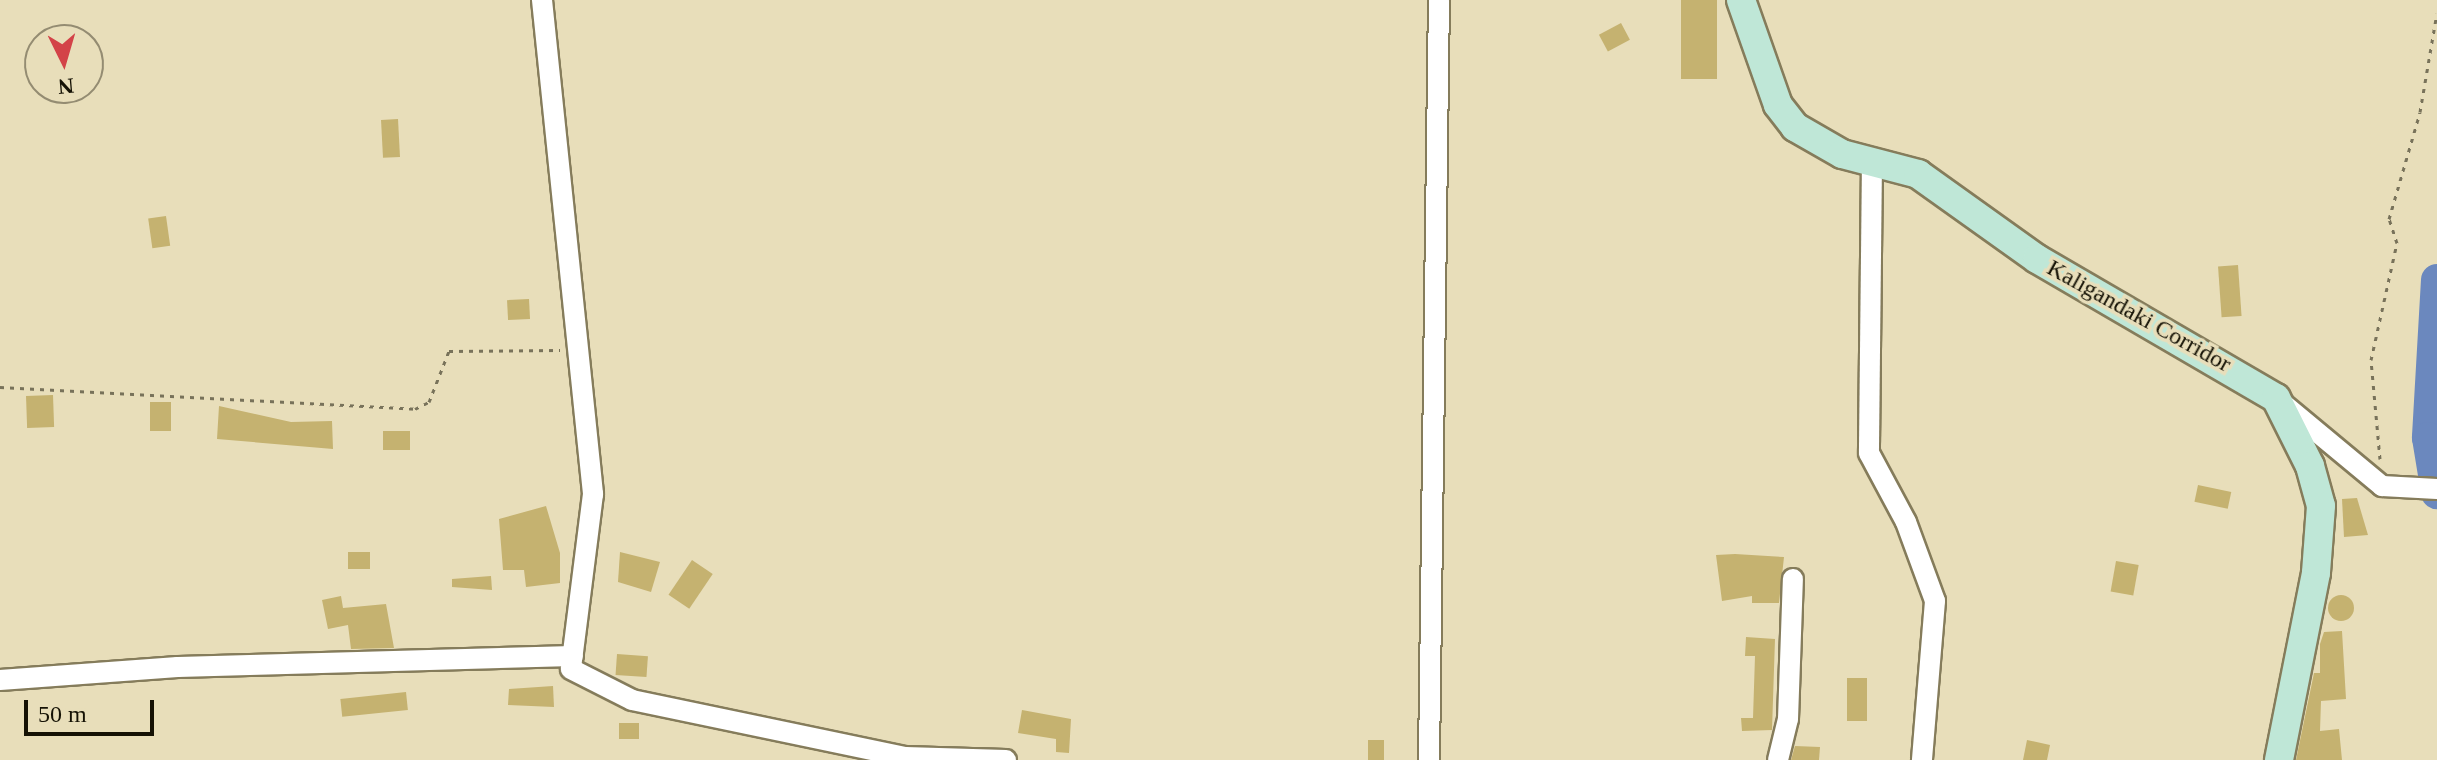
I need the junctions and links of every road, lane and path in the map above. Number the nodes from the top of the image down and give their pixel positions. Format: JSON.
{"nodes":[{"id":1,"x":542,"y":0,"type":"edge"},
{"id":2,"x":1439,"y":0,"type":"edge"},
{"id":3,"x":1741,"y":0,"type":"edge"},
{"id":4,"x":2437,"y":13,"type":"edge"},
{"id":5,"x":1872,"y":160,"type":"junction"},
{"id":6,"x":577,"y":349,"type":"junction"},
{"id":7,"x":0,"y":387,"type":"edge"},
{"id":8,"x":2276,"y":398,"type":"junction"},
{"id":9,"x":2382,"y":486,"type":"junction"},
{"id":10,"x":2437,"y":489,"type":"edge"},
{"id":11,"x":1793,"y":579,"type":"dead end"},
{"id":12,"x":573,"y":656,"type":"junction"},
{"id":13,"x":0,"y":680,"type":"edge"},
{"id":14,"x":1006,"y":760,"type":"edge"},
{"id":15,"x":1429,"y":760,"type":"edge"},
{"id":16,"x":1778,"y":760,"type":"edge"},
{"id":17,"x":1922,"y":760,"type":"edge"},
{"id":18,"x":2279,"y":760,"type":"edge"}],
"edges":[{"from":1,"to":6,"type":"street"},
{"from":2,"to":15,"type":"street"},
{"from":3,"to":5,"type":"main road","name":"Kaligandaki Corridor"},
{"from":4,"to":9,"type":"path"},
{"from":5,"to":8,"type":"main road","name":"Kaligandaki Corridor"},
{"from":5,"to":17,"type":"street"},
{"from":6,"to":7,"type":"path"},
{"from":6,"to":12,"type":"street"},
{"from":8,"to":9,"type":"street"},
{"from":8,"to":18,"type":"main road"},
{"from":9,"to":10,"type":"street"},
{"from":11,"to":16,"type":"street"},
{"from":12,"to":13,"type":"street"},
{"from":12,"to":14,"type":"street"}]}
